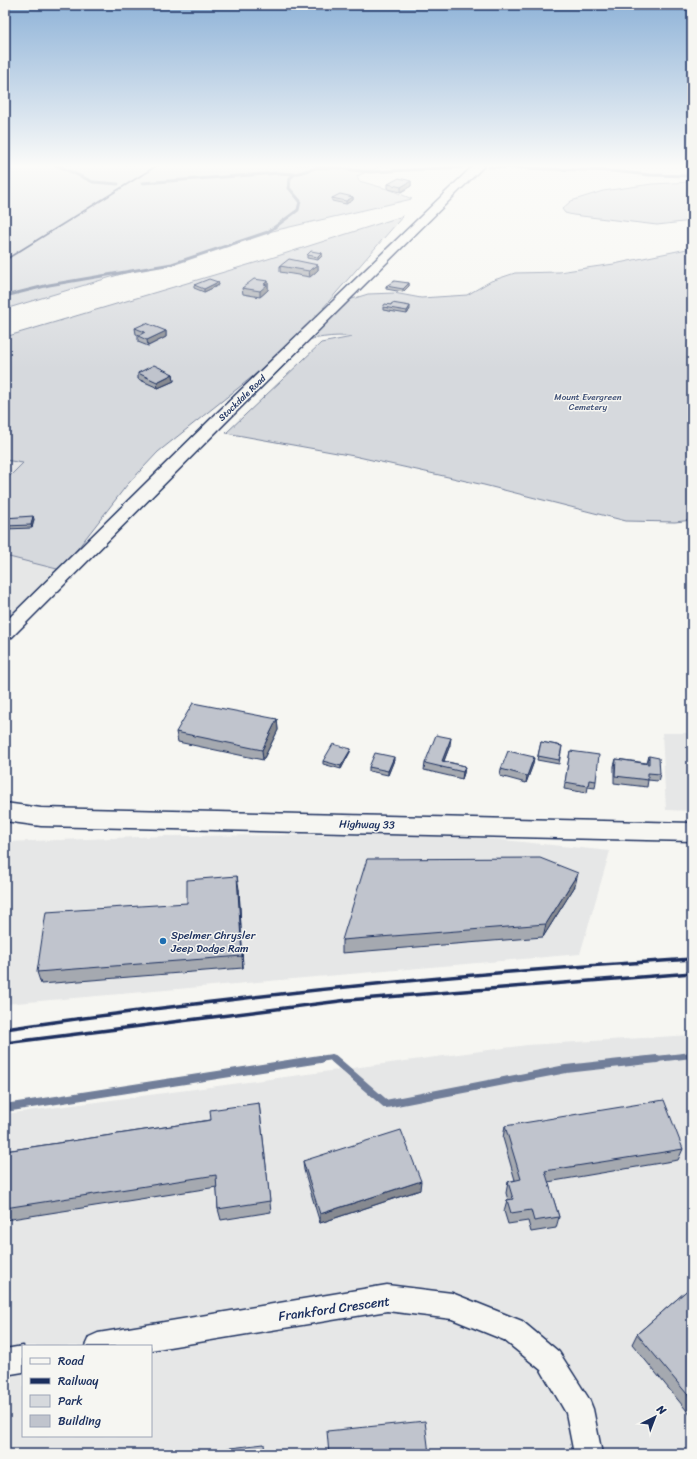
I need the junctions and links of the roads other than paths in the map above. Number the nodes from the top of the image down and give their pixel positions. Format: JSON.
{"nodes":[{"id":1,"x":410,"y":233,"type":"edge"},
{"id":2,"x":5,"y":633,"type":"edge"},
{"id":3,"x":5,"y":812,"type":"edge"},
{"id":4,"x":41,"y":817,"type":"junction"},
{"id":5,"x":5,"y":819,"type":"edge"},
{"id":6,"x":692,"y":832,"type":"edge"},
{"id":7,"x":104,"y":1345,"type":"edge"},
{"id":8,"x":22,"y":1359,"type":"edge"},
{"id":9,"x":5,"y":1362,"type":"edge"},
{"id":10,"x":588,"y":1454,"type":"edge"}],
"edges":[{"from":1,"to":2,"type":"street","name":"Stockdale Road"},
{"from":3,"to":4,"type":"street","name":"Highway 33"},
{"from":4,"to":5,"type":"street","name":"Highway 33"},
{"from":4,"to":6,"type":"street","name":"Highway 33"},
{"from":7,"to":10,"type":"street","name":"Frankford Crescent"},
{"from":8,"to":9,"type":"street"}]}
